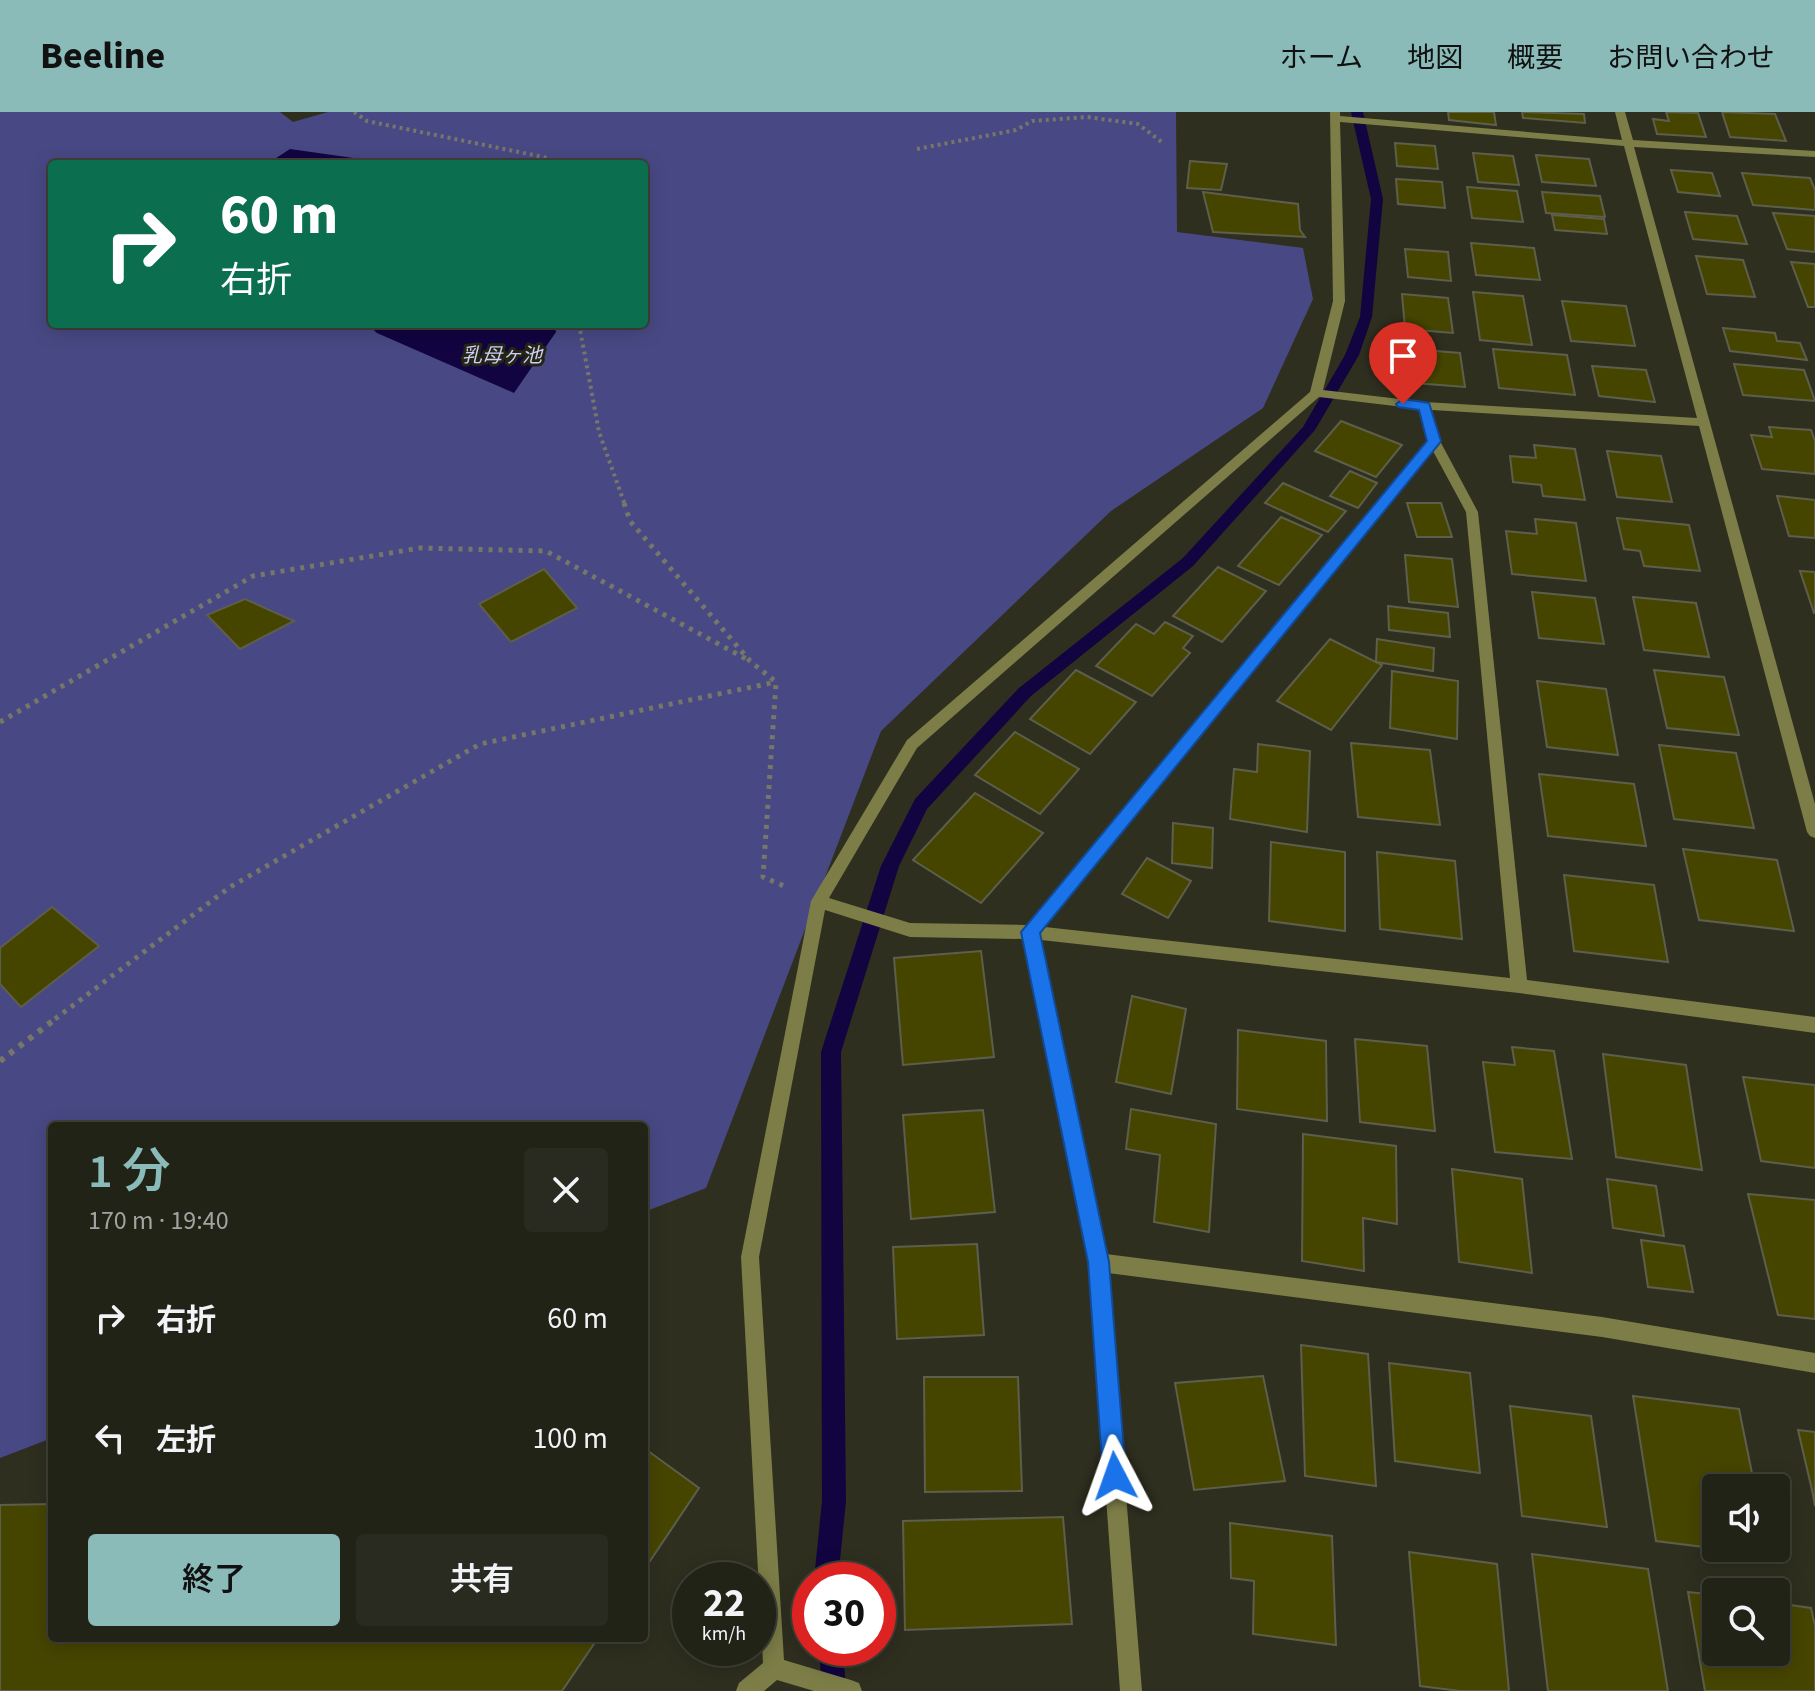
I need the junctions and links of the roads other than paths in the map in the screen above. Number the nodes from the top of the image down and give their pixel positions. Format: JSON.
{"nodes":[{"id":1,"x":1620,"y":112,"type":"edge"},
{"id":2,"x":1336,"y":117,"type":"edge"},
{"id":3,"x":1626,"y":143,"type":"junction"},
{"id":4,"x":1815,"y":154,"type":"edge"},
{"id":5,"x":1318,"y":393,"type":"junction"},
{"id":6,"x":1425,"y":406,"type":"junction"},
{"id":7,"x":1702,"y":422,"type":"junction"},
{"id":8,"x":1434,"y":441,"type":"junction"},
{"id":9,"x":1815,"y":832,"type":"edge"},
{"id":10,"x":819,"y":901,"type":"junction"},
{"id":11,"x":1031,"y":932,"type":"junction"},
{"id":12,"x":1519,"y":986,"type":"junction"},
{"id":13,"x":1815,"y":1025,"type":"edge"},
{"id":14,"x":1098,"y":1262,"type":"junction"},
{"id":15,"x":1815,"y":1363,"type":"edge"},
{"id":16,"x":774,"y":1668,"type":"junction"},
{"id":17,"x":747,"y":1691,"type":"edge"},
{"id":18,"x":851,"y":1691,"type":"edge"},
{"id":19,"x":1131,"y":1691,"type":"edge"}],
"edges":[{"from":1,"to":3,"type":"street"},
{"from":2,"to":3,"type":"street"},
{"from":2,"to":5,"type":"street"},
{"from":3,"to":4,"type":"street"},
{"from":3,"to":7,"type":"street"},
{"from":5,"to":6,"type":"street"},
{"from":5,"to":10,"type":"street"},
{"from":6,"to":7,"type":"street"},
{"from":6,"to":8,"type":"street"},
{"from":7,"to":9,"type":"street"},
{"from":8,"to":11,"type":"street"},
{"from":8,"to":12,"type":"street"},
{"from":10,"to":11,"type":"street"},
{"from":10,"to":16,"type":"street"},
{"from":11,"to":12,"type":"street"},
{"from":11,"to":14,"type":"street"},
{"from":12,"to":13,"type":"street"},
{"from":14,"to":15,"type":"street"},
{"from":14,"to":19,"type":"street"},
{"from":16,"to":17,"type":"street"},
{"from":16,"to":18,"type":"street"}]}
